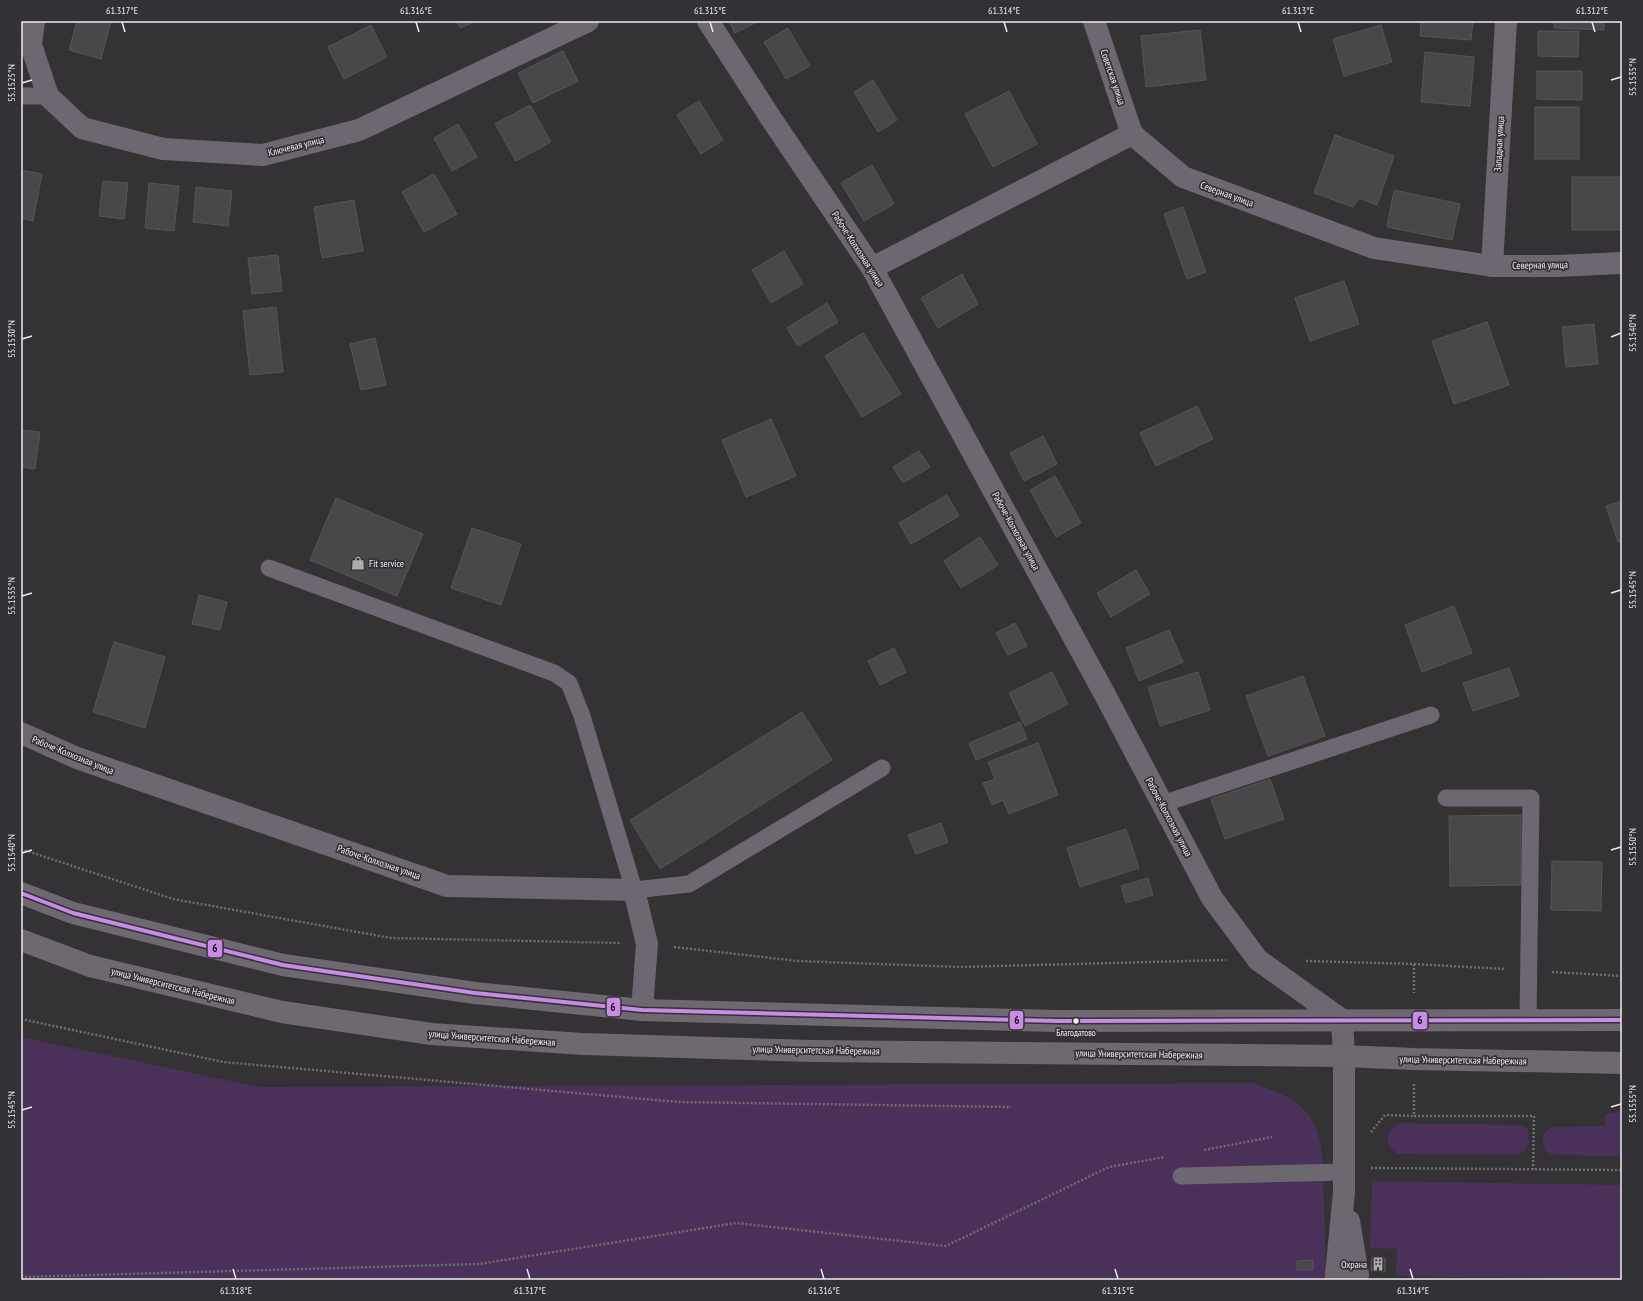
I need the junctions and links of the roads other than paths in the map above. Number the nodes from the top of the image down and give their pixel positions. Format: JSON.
{"nodes":[{"id":1,"x":34,"y":21,"type":"edge"},
{"id":2,"x":588,"y":21,"type":"edge"},
{"id":3,"x":708,"y":21,"type":"edge"},
{"id":4,"x":1094,"y":21,"type":"edge"},
{"id":5,"x":1506,"y":21,"type":"edge"},
{"id":6,"x":21,"y":96,"type":"edge"},
{"id":7,"x":48,"y":96,"type":"junction"},
{"id":8,"x":1132,"y":134,"type":"junction"},
{"id":9,"x":1622,"y":263,"type":"edge"},
{"id":10,"x":1492,"y":266,"type":"junction"},
{"id":11,"x":872,"y":268,"type":"junction"},
{"id":12,"x":269,"y":568,"type":"dead end"},
{"id":13,"x":1431,"y":715,"type":"dead end"},
{"id":14,"x":21,"y":733,"type":"edge"},
{"id":15,"x":882,"y":768,"type":"dead end"},
{"id":16,"x":1446,"y":798,"type":"dead end"},
{"id":17,"x":1162,"y":804,"type":"junction"},
{"id":18,"x":634,"y":890,"type":"junction"},
{"id":19,"x":21,"y":893,"type":"edge"},
{"id":20,"x":21,"y":940,"type":"edge"},
{"id":21,"x":642,"y":1010,"type":"junction"},
{"id":22,"x":1342,"y":1020,"type":"junction"},
{"id":23,"x":1528,"y":1020,"type":"junction"},
{"id":24,"x":1622,"y":1020,"type":"edge"},
{"id":25,"x":1344,"y":1056,"type":"junction"},
{"id":26,"x":1622,"y":1063,"type":"edge"},
{"id":27,"x":1181,"y":1176,"type":"dead end"},
{"id":28,"x":1344,"y":1182,"type":"junction"},
{"id":29,"x":1337,"y":1280,"type":"edge"},
{"id":30,"x":1356,"y":1280,"type":"edge"}],
"edges":[{"from":1,"to":7,"type":"street","name":"Ключевая улица"},
{"from":2,"to":7,"type":"street","name":"Ключевая улица"},
{"from":3,"to":11,"type":"street","name":"Рабоче-Колхозная улица"},
{"from":4,"to":8,"type":"street","name":"Советская улица"},
{"from":5,"to":10,"type":"street","name":"Западная улица"},
{"from":6,"to":7,"type":"lane"},
{"from":8,"to":10,"type":"street","name":"Северная улица"},
{"from":8,"to":11,"type":"street"},
{"from":9,"to":10,"type":"street","name":"Северная улица"},
{"from":11,"to":17,"type":"street","name":"Рабоче-Колхозная улица"},
{"from":12,"to":18,"type":"lane"},
{"from":13,"to":17,"type":"lane"},
{"from":14,"to":18,"type":"street","name":"Рабоче-Колхозная улица"},
{"from":15,"to":18,"type":"lane"},
{"from":16,"to":23,"type":"lane"},
{"from":17,"to":22,"type":"street","name":"Рабоче-Колхозная улица"},
{"from":18,"to":21,"type":"street"},
{"from":19,"to":21,"type":"main road"},
{"from":20,"to":25,"type":"main road","name":"улица Университетская Набережная"},
{"from":21,"to":22,"type":"main road"},
{"from":22,"to":23,"type":"main road"},
{"from":22,"to":25,"type":"street"},
{"from":23,"to":24,"type":"main road"},
{"from":25,"to":26,"type":"main road","name":"улица Университетская Набережная"},
{"from":25,"to":28,"type":"street"},
{"from":27,"to":28,"type":"lane"},
{"from":28,"to":29,"type":"street"},
{"from":28,"to":30,"type":"street"}]}
